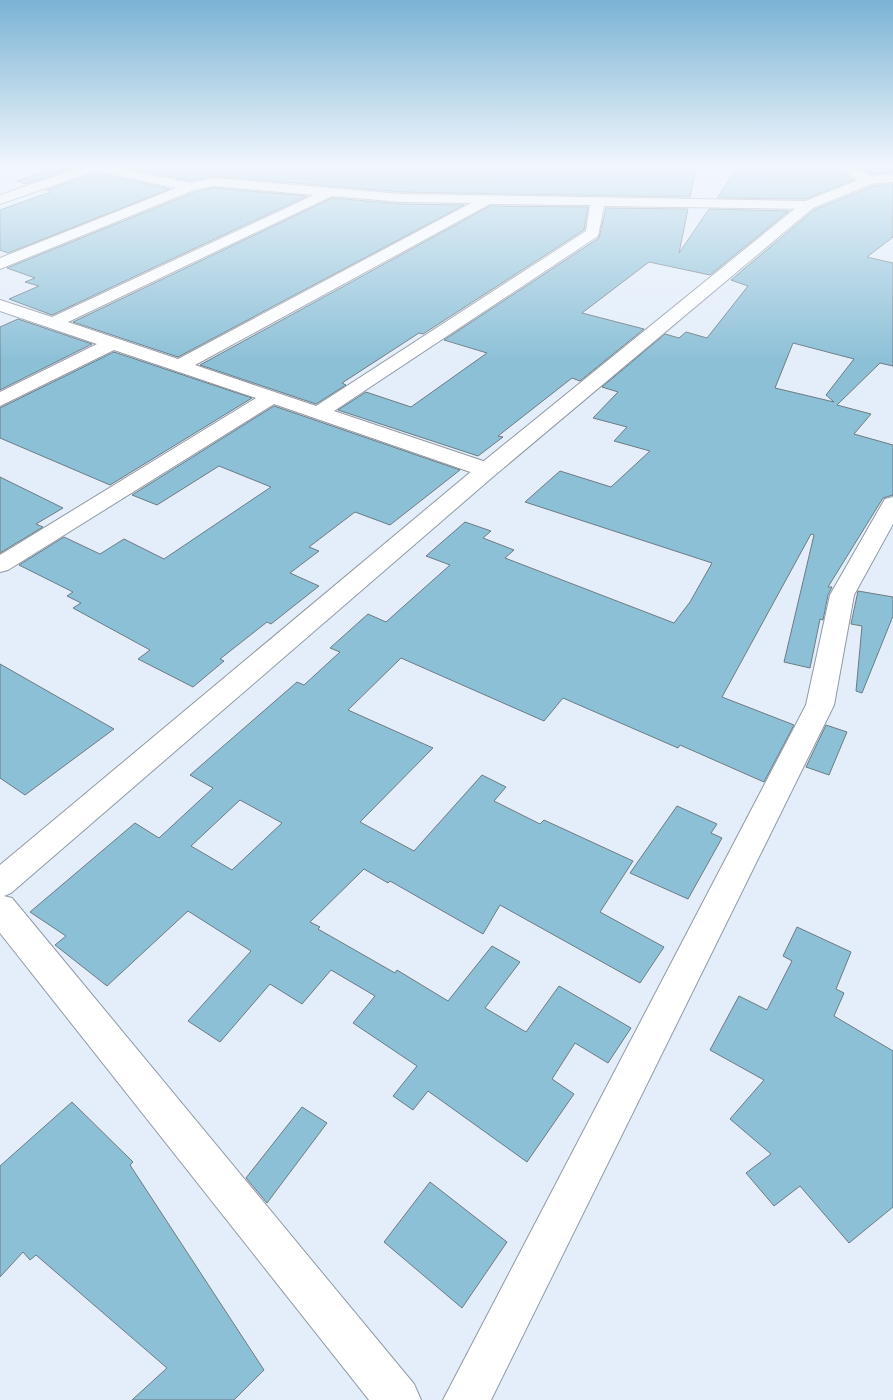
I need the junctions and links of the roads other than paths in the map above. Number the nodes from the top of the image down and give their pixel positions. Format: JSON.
{"nodes":[{"id":1,"x":84,"y":230,"type":"edge"},
{"id":2,"x":249,"y":230,"type":"edge"},
{"id":3,"x":431,"y":230,"type":"edge"},
{"id":4,"x":593,"y":230,"type":"edge"},
{"id":5,"x":777,"y":230,"type":"edge"},
{"id":6,"x":0,"y":264,"type":"edge"},
{"id":7,"x":0,"y":305,"type":"edge"},
{"id":8,"x":53,"y":323,"type":"junction"},
{"id":9,"x":111,"y":344,"type":"junction"},
{"id":10,"x":179,"y":366,"type":"junction"},
{"id":11,"x":272,"y":397,"type":"junction"},
{"id":12,"x":0,"y":400,"type":"edge"},
{"id":13,"x":318,"y":413,"type":"junction"},
{"id":14,"x":487,"y":470,"type":"junction"},
{"id":15,"x":893,"y":504,"type":"edge"},
{"id":16,"x":0,"y":565,"type":"edge"},
{"id":17,"x":0,"y":884,"type":"edge"},
{"id":18,"x":0,"y":908,"type":"edge"},
{"id":19,"x":398,"y":1400,"type":"edge"},
{"id":20,"x":466,"y":1400,"type":"edge"}],
"edges":[{"from":1,"to":6,"type":"street"},
{"from":2,"to":8,"type":"street"},
{"from":3,"to":10,"type":"street"},
{"from":4,"to":13,"type":"street"},
{"from":5,"to":14,"type":"street"},
{"from":7,"to":8,"type":"street"},
{"from":8,"to":9,"type":"street"},
{"from":9,"to":10,"type":"street"},
{"from":9,"to":12,"type":"street"},
{"from":10,"to":11,"type":"street"},
{"from":11,"to":13,"type":"street"},
{"from":11,"to":16,"type":"street"},
{"from":13,"to":14,"type":"street"},
{"from":14,"to":17,"type":"street"},
{"from":15,"to":20,"type":"street"},
{"from":18,"to":19,"type":"street"}]}
